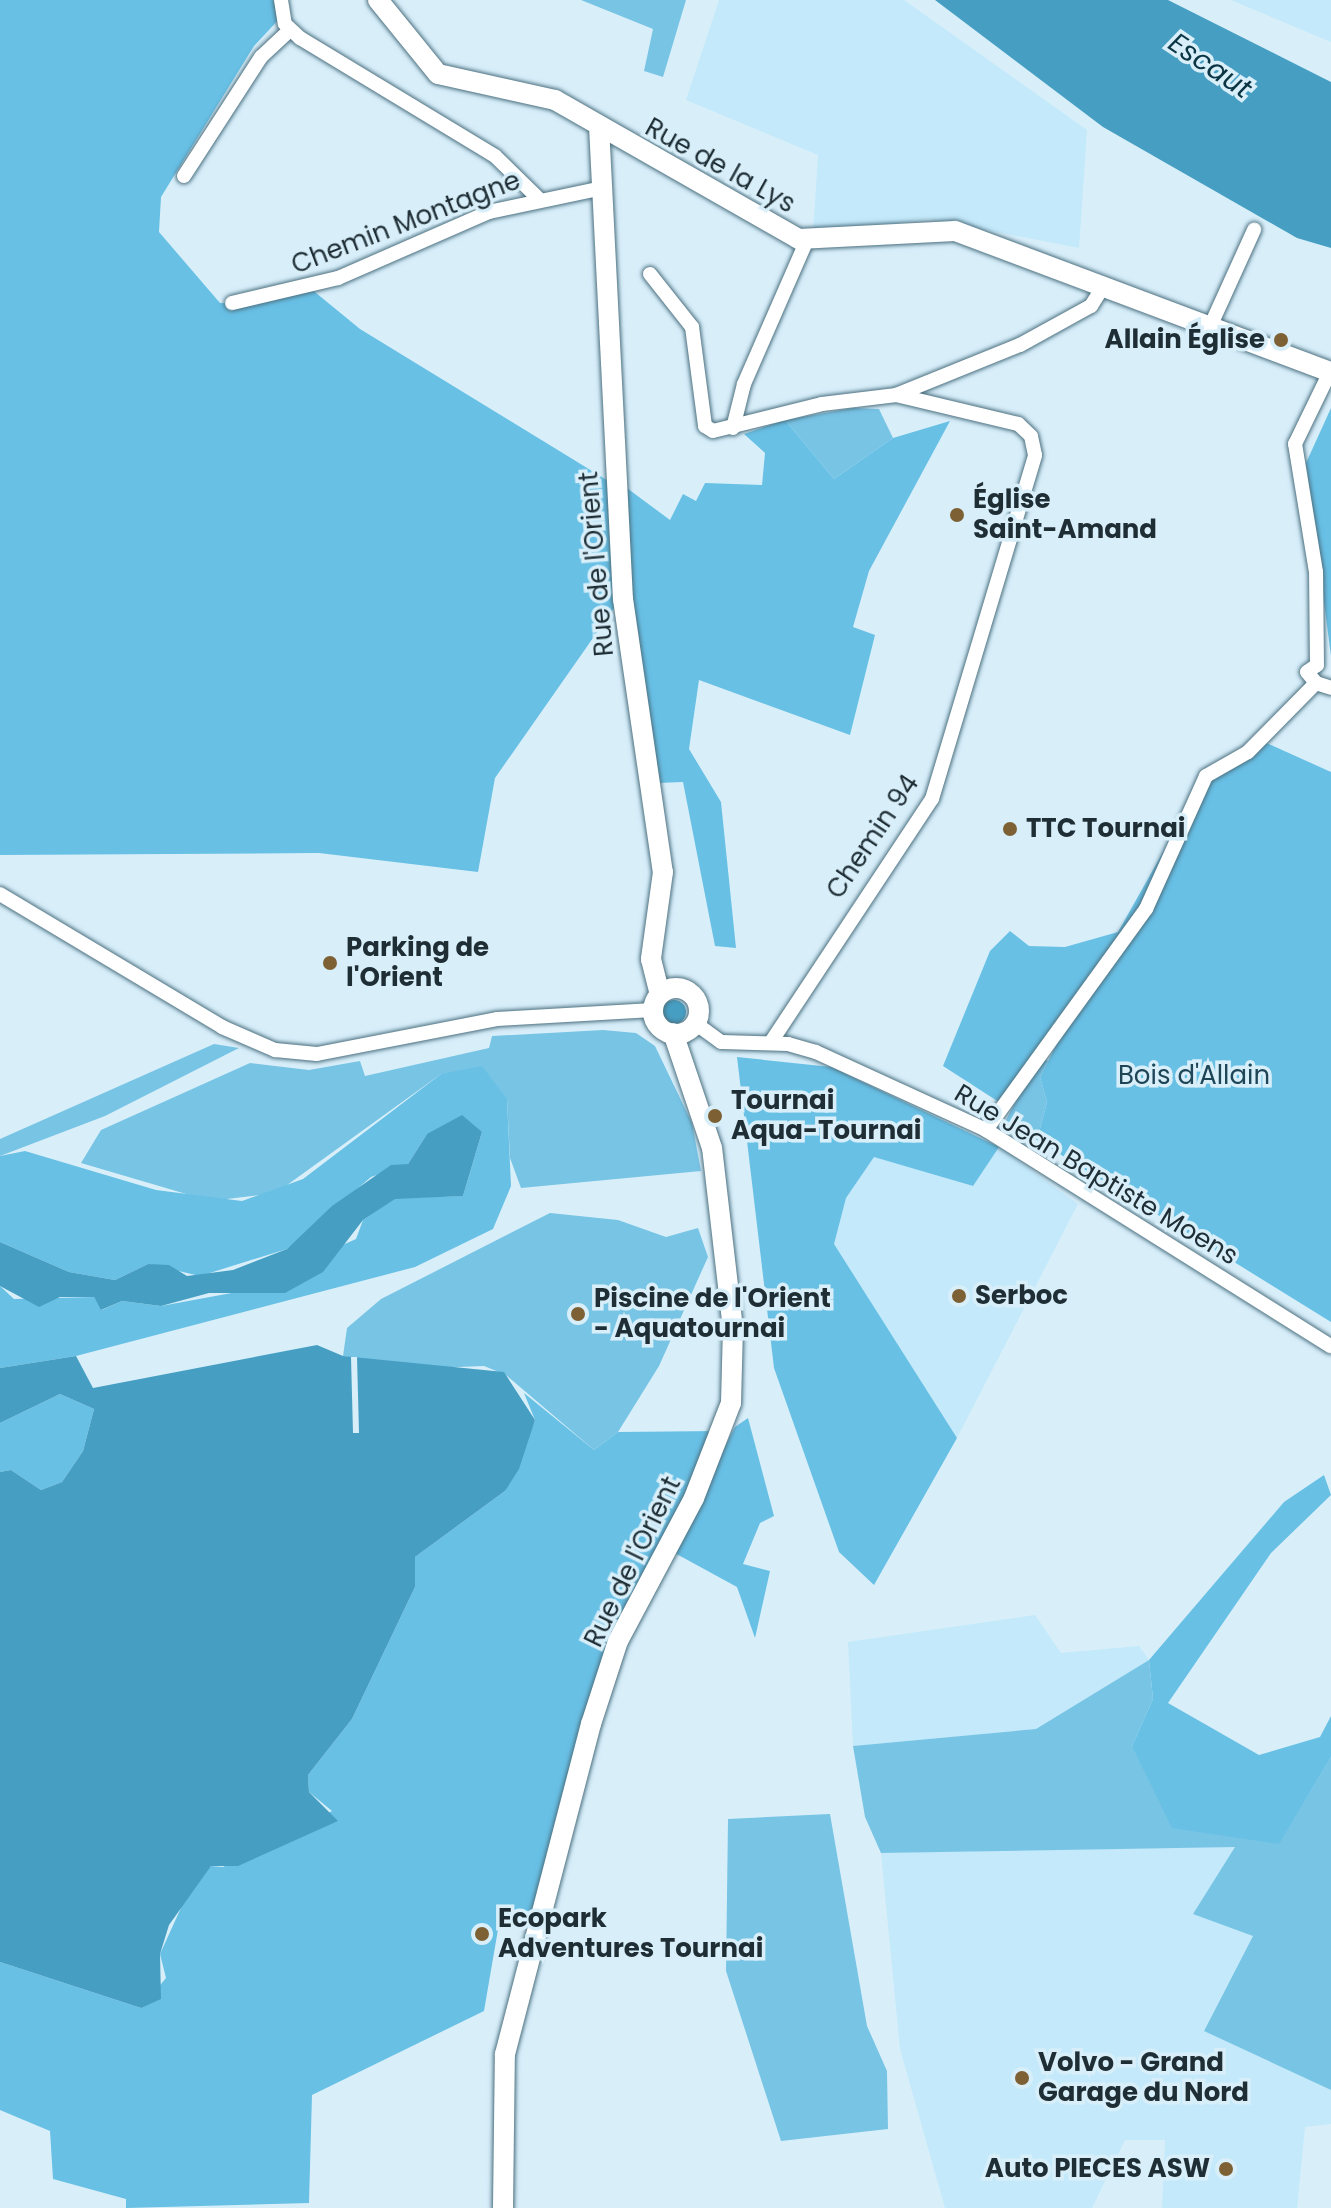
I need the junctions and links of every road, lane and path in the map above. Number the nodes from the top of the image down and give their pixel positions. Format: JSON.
{"nodes":[{"id":1,"x":281,"y":0,"type":"edge"},
{"id":2,"x":378,"y":0,"type":"edge"},
{"id":3,"x":290,"y":30,"type":"junction"},
{"id":4,"x":599,"y":126,"type":"junction"},
{"id":5,"x":184,"y":176,"type":"dead end"},
{"id":6,"x":598,"y":189,"type":"junction"},
{"id":7,"x":538,"y":198,"type":"junction"},
{"id":8,"x":1254,"y":230,"type":"dead end"},
{"id":9,"x":807,"y":240,"type":"junction"},
{"id":10,"x":650,"y":274,"type":"dead end"},
{"id":11,"x":1104,"y":285,"type":"junction"},
{"id":12,"x":232,"y":303,"type":"dead end"},
{"id":13,"x":1210,"y":327,"type":"junction"},
{"id":14,"x":1330,"y":372,"type":"edge"},
{"id":15,"x":896,"y":395,"type":"junction"},
{"id":16,"x":733,"y":428,"type":"junction"},
{"id":17,"x":1316,"y":683,"type":"junction"},
{"id":18,"x":1331,"y":688,"type":"edge"},
{"id":19,"x":0,"y":894,"type":"edge"},
{"id":20,"x":656,"y":1002,"type":"junction"},
{"id":21,"x":695,"y":1023,"type":"junction"},
{"id":22,"x":673,"y":1033,"type":"junction"},
{"id":23,"x":771,"y":1042,"type":"junction"},
{"id":24,"x":986,"y":1130,"type":"junction"},
{"id":25,"x":1331,"y":1346,"type":"edge"},
{"id":26,"x":503,"y":2208,"type":"edge"}],
"edges":[{"from":1,"to":3,"type":"street"},
{"from":2,"to":4,"type":"street","name":"Rue de la Lys"},
{"from":3,"to":5,"type":"street"},
{"from":3,"to":7,"type":"street"},
{"from":4,"to":6,"type":"street","name":"Rue de l'Orient"},
{"from":4,"to":9,"type":"street","name":"Rue de la Lys"},
{"from":6,"to":7,"type":"street","name":"Chemin Montagne"},
{"from":6,"to":20,"type":"street","name":"Rue de l'Orient"},
{"from":7,"to":12,"type":"street","name":"Chemin Montagne"},
{"from":8,"to":13,"type":"street"},
{"from":9,"to":11,"type":"street","name":"Rue de la Lys"},
{"from":9,"to":16,"type":"street"},
{"from":10,"to":16,"type":"street"},
{"from":11,"to":13,"type":"street","name":"Rue de la Lys"},
{"from":11,"to":15,"type":"street"},
{"from":13,"to":14,"type":"street","name":"Rue de la Lys"},
{"from":14,"to":17,"type":"street"},
{"from":15,"to":16,"type":"street"},
{"from":15,"to":23,"type":"street","name":"Chemin 94"},
{"from":17,"to":18,"type":"street"},
{"from":17,"to":24,"type":"street"},
{"from":19,"to":20,"type":"street"},
{"from":20,"to":21,"type":"street"},
{"from":20,"to":22,"type":"street"},
{"from":21,"to":22,"type":"street"},
{"from":21,"to":23,"type":"street","name":"Rue Jean Baptiste Moens"},
{"from":22,"to":26,"type":"street","name":"Rue de l'Orient"},
{"from":23,"to":24,"type":"street","name":"Rue Jean Baptiste Moens"},
{"from":24,"to":25,"type":"street","name":"Rue Jean Baptiste Moens"}]}
